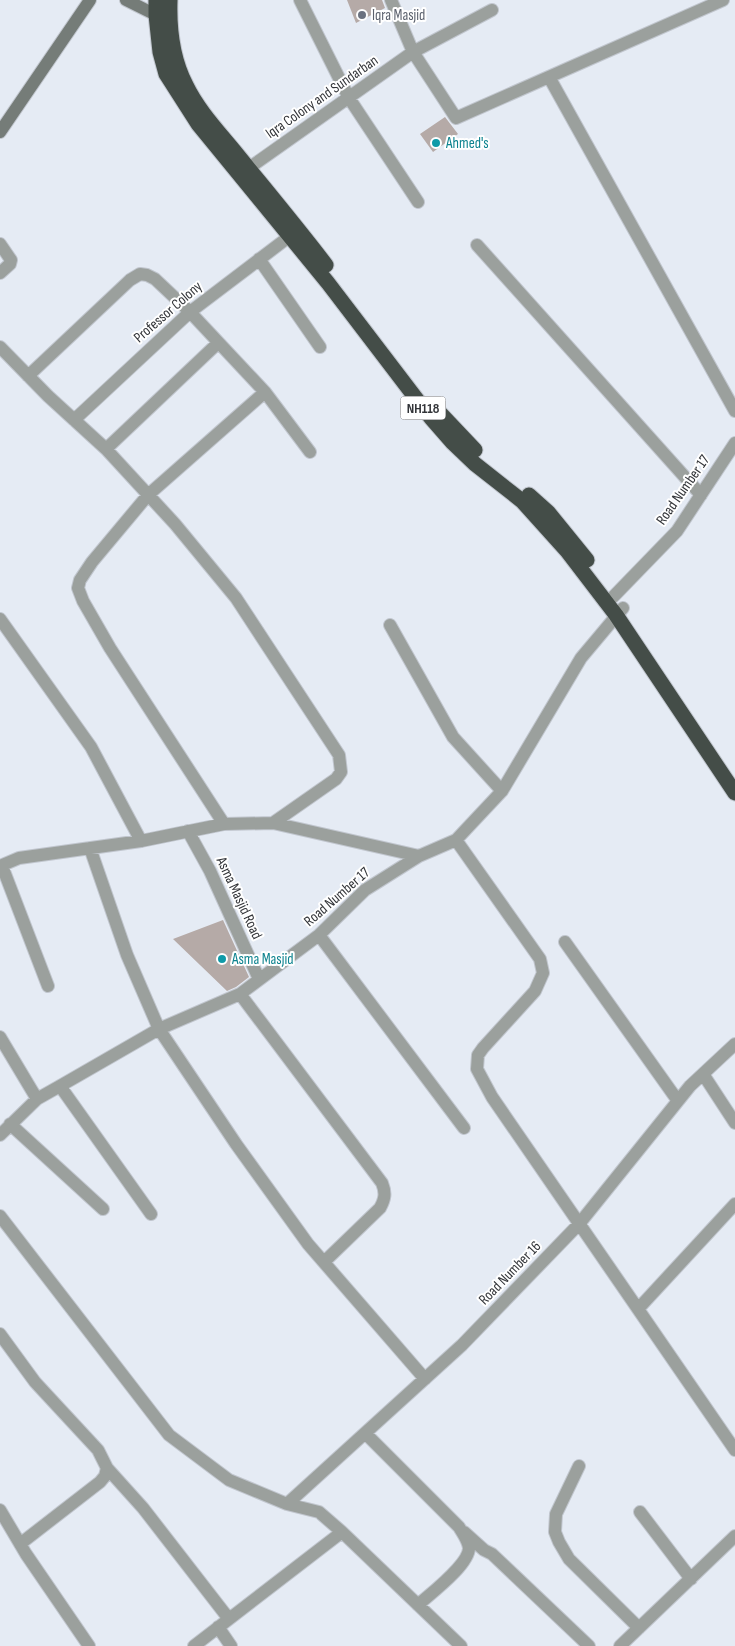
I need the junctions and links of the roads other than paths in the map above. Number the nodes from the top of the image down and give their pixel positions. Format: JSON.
{"nodes":[{"id":1,"x":90,"y":0,"type":"edge"},
{"id":2,"x":126,"y":0,"type":"edge"},
{"id":3,"x":170,"y":0,"type":"edge"},
{"id":4,"x":300,"y":0,"type":"edge"},
{"id":5,"x":391,"y":0,"type":"edge"},
{"id":6,"x":723,"y":0,"type":"edge"},
{"id":7,"x":161,"y":10,"type":"edge"},
{"id":8,"x":492,"y":10,"type":"dead end"},
{"id":9,"x":414,"y":52,"type":"junction"},
{"id":10,"x":549,"y":77,"type":"junction"},
{"id":11,"x":349,"y":98,"type":"junction"},
{"id":12,"x":0,"y":132,"type":"edge"},
{"id":13,"x":248,"y":168,"type":"junction"},
{"id":14,"x":418,"y":202,"type":"dead end"},
{"id":15,"x":290,"y":236,"type":"junction"},
{"id":16,"x":0,"y":244,"type":"edge"},
{"id":17,"x":477,"y":245,"type":"dead end"},
{"id":18,"x":259,"y":259,"type":"junction"},
{"id":19,"x":0,"y":273,"type":"edge"},
{"id":20,"x":190,"y":312,"type":"junction"},
{"id":21,"x":218,"y":343,"type":"junction"},
{"id":22,"x":0,"y":347,"type":"edge"},
{"id":23,"x":320,"y":347,"type":"dead end"},
{"id":24,"x":28,"y":376,"type":"junction"},
{"id":25,"x":265,"y":392,"type":"junction"},
{"id":26,"x":735,"y":410,"type":"edge"},
{"id":27,"x":74,"y":420,"type":"junction"},
{"id":28,"x":735,"y":443,"type":"edge"},
{"id":29,"x":106,"y":449,"type":"junction"},
{"id":30,"x":310,"y":452,"type":"dead end"},
{"id":31,"x":701,"y":494,"type":"junction"},
{"id":32,"x":148,"y":495,"type":"junction"},
{"id":33,"x":617,"y":607,"type":"junction"},
{"id":34,"x":0,"y":620,"type":"edge"},
{"id":35,"x":390,"y":625,"type":"dead end"},
{"id":36,"x":735,"y":777,"type":"edge"},
{"id":37,"x":502,"y":791,"type":"junction"},
{"id":38,"x":735,"y":792,"type":"edge"},
{"id":39,"x":273,"y":823,"type":"junction"},
{"id":40,"x":224,"y":824,"type":"junction"},
{"id":41,"x":188,"y":831,"type":"junction"},
{"id":42,"x":456,"y":840,"type":"junction"},
{"id":43,"x":141,"y":841,"type":"junction"},
{"id":44,"x":90,"y":848,"type":"junction"},
{"id":45,"x":419,"y":856,"type":"junction"},
{"id":46,"x":1,"y":866,"type":"edge"},
{"id":47,"x":319,"y":935,"type":"junction"},
{"id":48,"x":565,"y":942,"type":"dead end"},
{"id":49,"x":260,"y":979,"type":"junction"},
{"id":50,"x":48,"y":986,"type":"dead end"},
{"id":51,"x":240,"y":994,"type":"junction"},
{"id":52,"x":159,"y":1028,"type":"junction"},
{"id":53,"x":0,"y":1036,"type":"edge"},
{"id":54,"x":735,"y":1044,"type":"edge"},
{"id":55,"x":703,"y":1074,"type":"junction"},
{"id":56,"x":60,"y":1086,"type":"junction"},
{"id":57,"x":37,"y":1099,"type":"junction"},
{"id":58,"x":678,"y":1101,"type":"junction"},
{"id":59,"x":735,"y":1123,"type":"edge"},
{"id":60,"x":10,"y":1124,"type":"junction"},
{"id":61,"x":464,"y":1128,"type":"dead end"},
{"id":62,"x":0,"y":1134,"type":"edge"},
{"id":63,"x":735,"y":1204,"type":"edge"},
{"id":64,"x":103,"y":1209,"type":"dead end"},
{"id":65,"x":151,"y":1214,"type":"dead end"},
{"id":66,"x":0,"y":1217,"type":"edge"},
{"id":67,"x":578,"y":1224,"type":"junction"},
{"id":68,"x":324,"y":1262,"type":"junction"},
{"id":69,"x":638,"y":1309,"type":"junction"},
{"id":70,"x":0,"y":1334,"type":"edge"},
{"id":71,"x":425,"y":1379,"type":"junction"},
{"id":72,"x":366,"y":1433,"type":"junction"},
{"id":73,"x":735,"y":1450,"type":"edge"},
{"id":74,"x":578,"y":1466,"type":"dead end"},
{"id":75,"x":107,"y":1468,"type":"junction"},
{"id":76,"x":287,"y":1504,"type":"junction"},
{"id":77,"x":0,"y":1510,"type":"edge"},
{"id":78,"x":640,"y":1512,"type":"dead end"},
{"id":79,"x":5,"y":1527,"type":"edge"},
{"id":80,"x":459,"y":1527,"type":"junction"},
{"id":81,"x":342,"y":1532,"type":"junction"},
{"id":82,"x":735,"y":1536,"type":"edge"},
{"id":83,"x":20,"y":1544,"type":"junction"},
{"id":84,"x":691,"y":1578,"type":"junction"},
{"id":85,"x":418,"y":1605,"type":"junction"},
{"id":86,"x":224,"y":1624,"type":"junction"},
{"id":87,"x":639,"y":1628,"type":"junction"},
{"id":88,"x":88,"y":1646,"type":"edge"},
{"id":89,"x":194,"y":1646,"type":"edge"},
{"id":90,"x":231,"y":1646,"type":"edge"},
{"id":91,"x":461,"y":1646,"type":"edge"},
{"id":92,"x":589,"y":1646,"type":"edge"},
{"id":93,"x":620,"y":1646,"type":"edge"}],
"edges":[{"from":1,"to":12,"type":"main road"},
{"from":2,"to":7,"type":"main road"},
{"from":3,"to":7,"type":"highway","number":"NH118"},
{"from":4,"to":11,"type":"street"},
{"from":5,"to":9,"type":"street"},
{"from":6,"to":10,"type":"street"},
{"from":7,"to":13,"type":"highway","number":"NH118"},
{"from":7,"to":15,"type":"highway","number":"NH118"},
{"from":8,"to":9,"type":"street","name":"Iqra Colony and Sundarban"},
{"from":9,"to":10,"type":"street"},
{"from":9,"to":11,"type":"street","name":"Iqra Colony and Sundarban"},
{"from":10,"to":26,"type":"street"},
{"from":11,"to":13,"type":"street","name":"Iqra Colony and Sundarban"},
{"from":11,"to":14,"type":"street"},
{"from":13,"to":33,"type":"highway","number":"NH118"},
{"from":15,"to":18,"type":"street","name":"Professor Colony"},
{"from":15,"to":33,"type":"highway","number":"NH118"},
{"from":16,"to":19,"type":"street"},
{"from":17,"to":31,"type":"street"},
{"from":18,"to":20,"type":"street","name":"Professor Colony"},
{"from":18,"to":23,"type":"street"},
{"from":20,"to":21,"type":"street"},
{"from":20,"to":24,"type":"street"},
{"from":20,"to":27,"type":"street","name":"Professor Colony"},
{"from":21,"to":25,"type":"street"},
{"from":21,"to":29,"type":"street"},
{"from":22,"to":24,"type":"street"},
{"from":24,"to":27,"type":"street"},
{"from":25,"to":30,"type":"street"},
{"from":25,"to":32,"type":"street"},
{"from":27,"to":29,"type":"street"},
{"from":28,"to":31,"type":"street","name":"Road Number 17"},
{"from":29,"to":32,"type":"street"},
{"from":31,"to":33,"type":"street","name":"Road Number 17"},
{"from":32,"to":39,"type":"street"},
{"from":32,"to":40,"type":"street"},
{"from":33,"to":36,"type":"highway","number":"NH118"},
{"from":33,"to":37,"type":"street","name":"Road Number 17"},
{"from":33,"to":38,"type":"highway","number":"NH118"},
{"from":34,"to":43,"type":"street"},
{"from":35,"to":37,"type":"street"},
{"from":37,"to":42,"type":"street","name":"Road Number 17"},
{"from":39,"to":40,"type":"street"},
{"from":39,"to":45,"type":"street"},
{"from":40,"to":41,"type":"street"},
{"from":41,"to":43,"type":"street"},
{"from":41,"to":49,"type":"street","name":"Asma Masjid Road"},
{"from":42,"to":45,"type":"street","name":"Road Number 17"},
{"from":42,"to":67,"type":"street"},
{"from":43,"to":44,"type":"street"},
{"from":44,"to":46,"type":"street"},
{"from":44,"to":52,"type":"street"},
{"from":45,"to":47,"type":"street","name":"Road Number 17"},
{"from":46,"to":50,"type":"street"},
{"from":47,"to":49,"type":"street","name":"Road Number 17"},
{"from":47,"to":61,"type":"street"},
{"from":48,"to":58,"type":"street"},
{"from":49,"to":51,"type":"street","name":"Road Number 17"},
{"from":51,"to":52,"type":"street","name":"Road Number 17"},
{"from":51,"to":68,"type":"street"},
{"from":52,"to":56,"type":"street","name":"Road Number 17"},
{"from":52,"to":68,"type":"street"},
{"from":53,"to":57,"type":"street"},
{"from":54,"to":55,"type":"street","name":"Road Number 16"},
{"from":55,"to":58,"type":"street","name":"Road Number 16"},
{"from":55,"to":59,"type":"street"},
{"from":56,"to":57,"type":"street","name":"Road Number 17"},
{"from":56,"to":65,"type":"street"},
{"from":57,"to":60,"type":"street","name":"Road Number 17"},
{"from":58,"to":67,"type":"street","name":"Road Number 16"},
{"from":60,"to":62,"type":"street","name":"Road Number 17"},
{"from":60,"to":64,"type":"street"},
{"from":63,"to":69,"type":"street"},
{"from":66,"to":76,"type":"street"},
{"from":67,"to":69,"type":"street"},
{"from":67,"to":71,"type":"street","name":"Road Number 16"},
{"from":68,"to":71,"type":"street"},
{"from":69,"to":73,"type":"street"},
{"from":70,"to":75,"type":"street"},
{"from":71,"to":72,"type":"street","name":"Road Number 16"},
{"from":72,"to":76,"type":"street","name":"Road Number 16"},
{"from":72,"to":80,"type":"street"},
{"from":74,"to":87,"type":"street"},
{"from":75,"to":83,"type":"street"},
{"from":75,"to":86,"type":"street"},
{"from":76,"to":81,"type":"street"},
{"from":77,"to":79,"type":"street"},
{"from":78,"to":84,"type":"street"},
{"from":79,"to":83,"type":"street"},
{"from":80,"to":85,"type":"street"},
{"from":80,"to":92,"type":"street"},
{"from":81,"to":85,"type":"street"},
{"from":81,"to":86,"type":"street"},
{"from":82,"to":84,"type":"street"},
{"from":83,"to":88,"type":"street"},
{"from":84,"to":87,"type":"street"},
{"from":85,"to":91,"type":"street"},
{"from":86,"to":89,"type":"street"},
{"from":86,"to":90,"type":"street"},
{"from":87,"to":93,"type":"street"}]}
